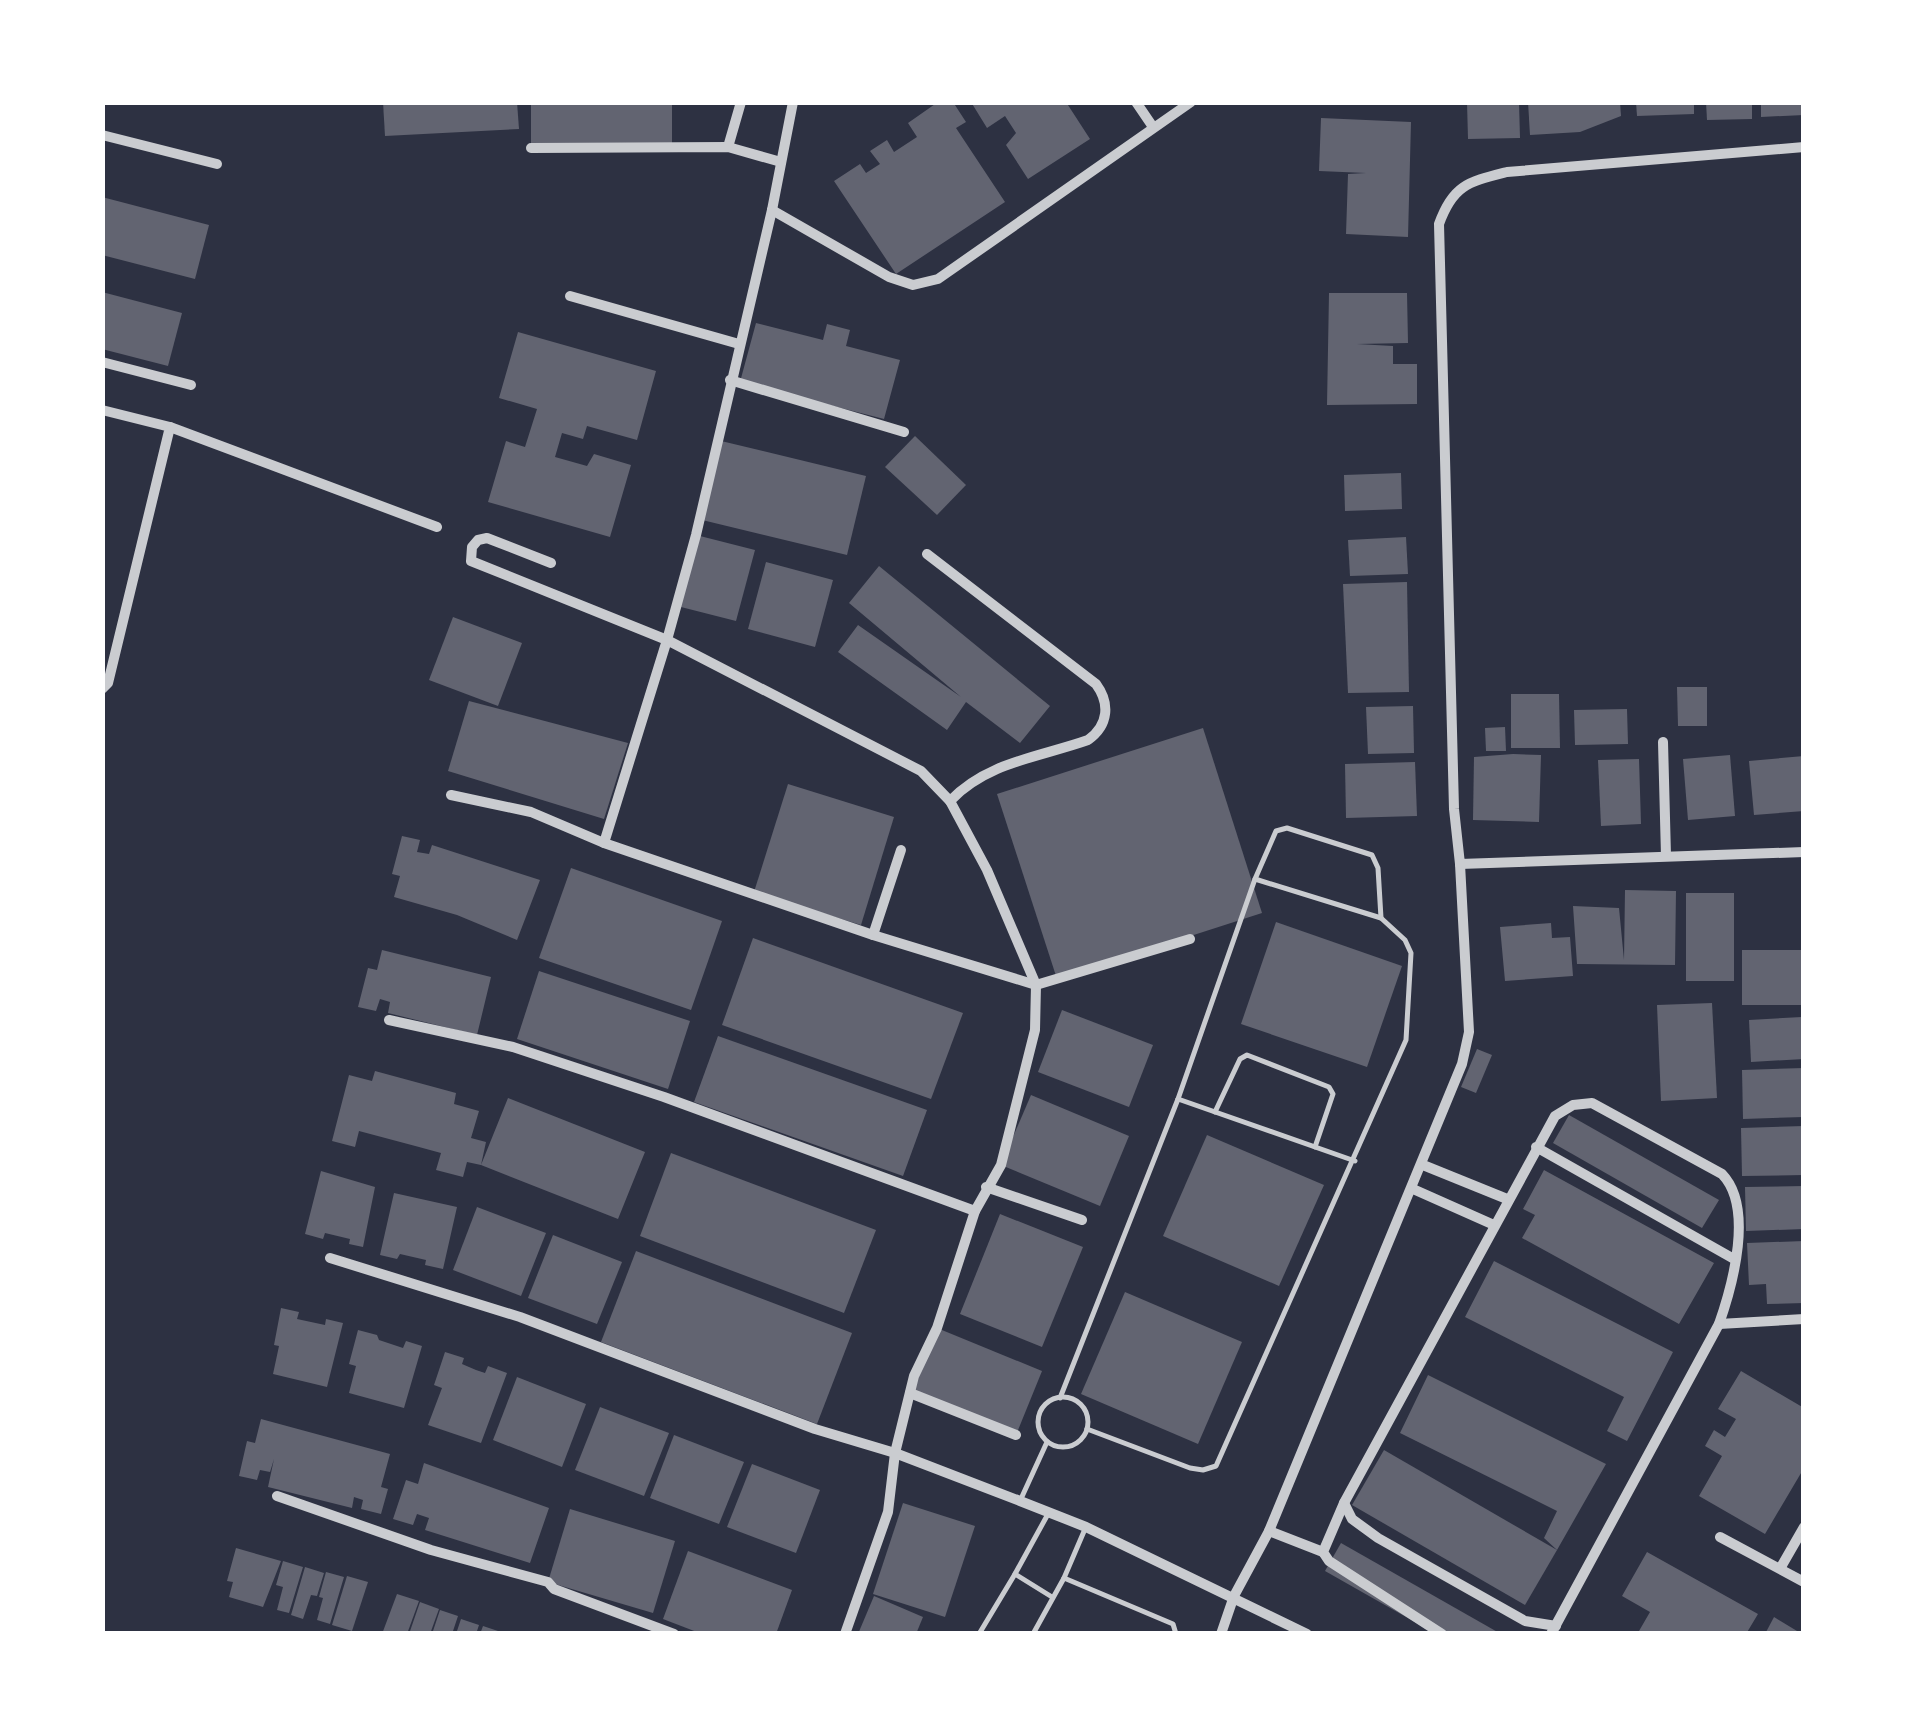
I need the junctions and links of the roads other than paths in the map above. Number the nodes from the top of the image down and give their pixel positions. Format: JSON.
{"nodes":[{"id":1,"x":741,"y":102,"type":"edge"},
{"id":2,"x":793,"y":102,"type":"edge"},
{"id":3,"x":1136,"y":102,"type":"edge"},
{"id":4,"x":1191,"y":102,"type":"edge"},
{"id":5,"x":1153,"y":127,"type":"junction"},
{"id":6,"x":102,"y":135,"type":"edge"},
{"id":7,"x":728,"y":147,"type":"junction"},
{"id":8,"x":1804,"y":147,"type":"edge"},
{"id":9,"x":531,"y":148,"type":"dead end"},
{"id":10,"x":782,"y":162,"type":"junction"},
{"id":11,"x":217,"y":164,"type":"dead end"},
{"id":12,"x":772,"y":210,"type":"junction"},
{"id":13,"x":570,"y":296,"type":"dead end"},
{"id":14,"x":739,"y":344,"type":"junction"},
{"id":15,"x":102,"y":362,"type":"edge"},
{"id":16,"x":730,"y":380,"type":"junction"},
{"id":17,"x":191,"y":385,"type":"dead end"},
{"id":18,"x":102,"y":410,"type":"edge"},
{"id":19,"x":170,"y":426,"type":"junction"},
{"id":20,"x":904,"y":432,"type":"dead end"},
{"id":21,"x":437,"y":527,"type":"dead end"},
{"id":22,"x":926,"y":554,"type":"dead end"},
{"id":23,"x":551,"y":563,"type":"dead end"},
{"id":24,"x":666,"y":640,"type":"junction"},
{"id":25,"x":102,"y":689,"type":"edge"},
{"id":26,"x":1663,"y":742,"type":"dead end"},
{"id":27,"x":451,"y":795,"type":"dead end"},
{"id":28,"x":950,"y":802,"type":"junction"},
{"id":29,"x":604,"y":842,"type":"junction"},
{"id":30,"x":901,"y":850,"type":"dead end"},
{"id":31,"x":1804,"y":852,"type":"edge"},
{"id":32,"x":1666,"y":856,"type":"junction"},
{"id":33,"x":1460,"y":864,"type":"junction"},
{"id":34,"x":1254,"y":879,"type":"junction"},
{"id":35,"x":1381,"y":918,"type":"junction"},
{"id":36,"x":873,"y":935,"type":"junction"},
{"id":37,"x":1190,"y":939,"type":"dead end"},
{"id":38,"x":1036,"y":985,"type":"junction"},
{"id":39,"x":388,"y":1020,"type":"dead end"},
{"id":40,"x":1178,"y":1099,"type":"junction"},
{"id":41,"x":1215,"y":1112,"type":"junction"},
{"id":42,"x":1315,"y":1147,"type":"junction"},
{"id":43,"x":1536,"y":1148,"type":"junction"},
{"id":44,"x":1354,"y":1161,"type":"junction"},
{"id":45,"x":1423,"y":1164,"type":"junction"},
{"id":46,"x":986,"y":1187,"type":"junction"},
{"id":47,"x":1412,"y":1188,"type":"junction"},
{"id":48,"x":1507,"y":1199,"type":"junction"},
{"id":49,"x":976,"y":1211,"type":"junction"},
{"id":50,"x":1082,"y":1220,"type":"dead end"},
{"id":51,"x":1494,"y":1225,"type":"junction"},
{"id":52,"x":330,"y":1258,"type":"dead end"},
{"id":53,"x":1734,"y":1260,"type":"junction"},
{"id":54,"x":1804,"y":1319,"type":"edge"},
{"id":55,"x":1719,"y":1324,"type":"junction"},
{"id":56,"x":910,"y":1393,"type":"junction"},
{"id":57,"x":1060,"y":1398,"type":"junction"},
{"id":58,"x":1087,"y":1429,"type":"junction"},
{"id":59,"x":1016,"y":1435,"type":"dead end"},
{"id":60,"x":1048,"y":1442,"type":"junction"},
{"id":61,"x":895,"y":1453,"type":"junction"},
{"id":62,"x":277,"y":1496,"type":"dead end"},
{"id":63,"x":1020,"y":1501,"type":"junction"},
{"id":64,"x":1344,"y":1503,"type":"junction"},
{"id":65,"x":1049,"y":1512,"type":"junction"},
{"id":66,"x":1086,"y":1527,"type":"junction"},
{"id":67,"x":1804,"y":1527,"type":"edge"},
{"id":68,"x":1269,"y":1531,"type":"junction"},
{"id":69,"x":1720,"y":1537,"type":"dead end"},
{"id":70,"x":1322,"y":1552,"type":"junction"},
{"id":71,"x":1780,"y":1568,"type":"junction"},
{"id":72,"x":1016,"y":1574,"type":"junction"},
{"id":73,"x":1064,"y":1578,"type":"junction"},
{"id":74,"x":1804,"y":1582,"type":"edge"},
{"id":75,"x":1234,"y":1596,"type":"junction"},
{"id":76,"x":1052,"y":1597,"type":"junction"},
{"id":77,"x":1554,"y":1630,"type":"edge"},
{"id":78,"x":674,"y":1634,"type":"edge"},
{"id":79,"x":845,"y":1634,"type":"edge"},
{"id":80,"x":979,"y":1634,"type":"edge"},
{"id":81,"x":1034,"y":1634,"type":"edge"},
{"id":82,"x":1176,"y":1634,"type":"edge"},
{"id":83,"x":1220,"y":1634,"type":"edge"},
{"id":84,"x":1307,"y":1634,"type":"edge"},
{"id":85,"x":1442,"y":1634,"type":"edge"}],
"edges":[{"from":1,"to":7,"type":"street"},
{"from":2,"to":10,"type":"street"},
{"from":3,"to":5,"type":"street"},
{"from":4,"to":5,"type":"street"},
{"from":5,"to":12,"type":"street"},
{"from":6,"to":11,"type":"street"},
{"from":7,"to":9,"type":"street"},
{"from":7,"to":10,"type":"street"},
{"from":8,"to":33,"type":"street"},
{"from":10,"to":12,"type":"street"},
{"from":12,"to":14,"type":"street"},
{"from":13,"to":14,"type":"street"},
{"from":14,"to":16,"type":"street"},
{"from":15,"to":17,"type":"street"},
{"from":16,"to":20,"type":"street"},
{"from":16,"to":24,"type":"street"},
{"from":18,"to":19,"type":"street"},
{"from":19,"to":21,"type":"street"},
{"from":19,"to":25,"type":"street"},
{"from":22,"to":28,"type":"street"},
{"from":23,"to":24,"type":"street"},
{"from":24,"to":28,"type":"street"},
{"from":24,"to":29,"type":"street"},
{"from":26,"to":32,"type":"street"},
{"from":27,"to":29,"type":"street"},
{"from":28,"to":38,"type":"street"},
{"from":29,"to":36,"type":"street"},
{"from":30,"to":36,"type":"street"},
{"from":31,"to":32,"type":"street"},
{"from":32,"to":33,"type":"street"},
{"from":33,"to":45,"type":"street"},
{"from":34,"to":35,"type":"lane"},
{"from":34,"to":35,"type":"lane"},
{"from":34,"to":40,"type":"lane"},
{"from":35,"to":44,"type":"lane"},
{"from":36,"to":38,"type":"street"},
{"from":37,"to":38,"type":"street"},
{"from":38,"to":46,"type":"street"},
{"from":39,"to":49,"type":"street"},
{"from":40,"to":41,"type":"lane"},
{"from":40,"to":57,"type":"lane"},
{"from":41,"to":42,"type":"lane"},
{"from":41,"to":42,"type":"lane"},
{"from":42,"to":44,"type":"lane"},
{"from":43,"to":48,"type":"street"},
{"from":43,"to":53,"type":"street"},
{"from":43,"to":53,"type":"street"},
{"from":44,"to":58,"type":"lane"},
{"from":45,"to":47,"type":"street"},
{"from":45,"to":48,"type":"street"},
{"from":46,"to":49,"type":"street"},
{"from":46,"to":50,"type":"street"},
{"from":47,"to":51,"type":"street"},
{"from":47,"to":68,"type":"street"},
{"from":48,"to":51,"type":"street"},
{"from":49,"to":56,"type":"street"},
{"from":51,"to":64,"type":"street"},
{"from":52,"to":61,"type":"street"},
{"from":53,"to":55,"type":"street"},
{"from":54,"to":55,"type":"street"},
{"from":55,"to":77,"type":"street"},
{"from":56,"to":59,"type":"street"},
{"from":56,"to":61,"type":"street"},
{"from":57,"to":58,"type":"lane"},
{"from":57,"to":60,"type":"lane"},
{"from":58,"to":60,"type":"lane"},
{"from":60,"to":63,"type":"lane"},
{"from":61,"to":63,"type":"street"},
{"from":61,"to":79,"type":"street"},
{"from":62,"to":78,"type":"street"},
{"from":63,"to":65,"type":"street"},
{"from":64,"to":70,"type":"street"},
{"from":64,"to":77,"type":"street"},
{"from":65,"to":66,"type":"street"},
{"from":65,"to":72,"type":"lane"},
{"from":66,"to":73,"type":"lane"},
{"from":66,"to":75,"type":"street"},
{"from":67,"to":71,"type":"street"},
{"from":68,"to":70,"type":"street"},
{"from":68,"to":75,"type":"street"},
{"from":69,"to":71,"type":"street"},
{"from":70,"to":85,"type":"street"},
{"from":71,"to":74,"type":"street"},
{"from":72,"to":76,"type":"lane"},
{"from":72,"to":80,"type":"lane"},
{"from":73,"to":76,"type":"lane"},
{"from":73,"to":82,"type":"lane"},
{"from":75,"to":83,"type":"street"},
{"from":75,"to":84,"type":"street"},
{"from":76,"to":81,"type":"lane"}]}
